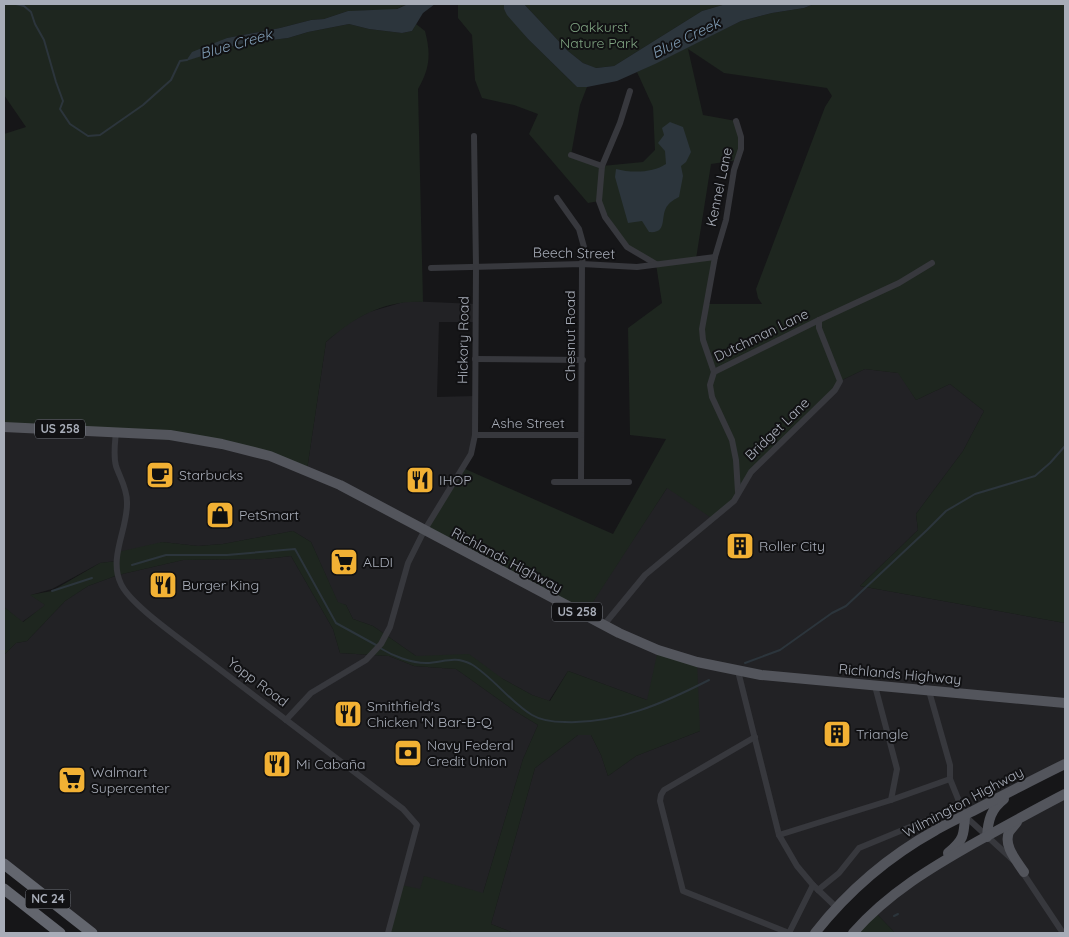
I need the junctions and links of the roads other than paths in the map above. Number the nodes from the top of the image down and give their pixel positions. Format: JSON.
{"nodes":[{"id":1,"x":630,"y":91,"type":"dead end"},
{"id":2,"x":736,"y":121,"type":"dead end"},
{"id":3,"x":474,"y":136,"type":"dead end"},
{"id":4,"x":571,"y":156,"type":"dead end"},
{"id":5,"x":602,"y":166,"type":"junction"},
{"id":6,"x":557,"y":198,"type":"dead end"},
{"id":7,"x":715,"y":257,"type":"junction"},
{"id":8,"x":932,"y":263,"type":"dead end"},
{"id":9,"x":582,"y":264,"type":"junction"},
{"id":10,"x":656,"y":264,"type":"junction"},
{"id":11,"x":476,"y":266,"type":"junction"},
{"id":12,"x":432,"y":268,"type":"dead end"},
{"id":13,"x":819,"y":320,"type":"junction"},
{"id":14,"x":475,"y":359,"type":"junction"},
{"id":15,"x":583,"y":360,"type":"junction"},
{"id":16,"x":714,"y":372,"type":"junction"},
{"id":17,"x":4,"y":427,"type":"edge"},
{"id":18,"x":116,"y":432,"type":"junction"},
{"id":19,"x":475,"y":435,"type":"junction"},
{"id":20,"x":581,"y":435,"type":"junction"},
{"id":21,"x":554,"y":482,"type":"dead end"},
{"id":22,"x":581,"y":482,"type":"junction"},
{"id":23,"x":629,"y":482,"type":"dead end"},
{"id":24,"x":738,"y":493,"type":"junction"},
{"id":25,"x":424,"y":531,"type":"junction"},
{"id":26,"x":603,"y":626,"type":"junction"},
{"id":27,"x":738,"y":671,"type":"junction"},
{"id":28,"x":875,"y":686,"type":"junction"},
{"id":29,"x":929,"y":690,"type":"junction"},
{"id":30,"x":1065,"y":703,"type":"edge"},
{"id":31,"x":286,"y":720,"type":"junction"},
{"id":32,"x":755,"y":737,"type":"junction"},
{"id":33,"x":1065,"y":764,"type":"edge"},
{"id":34,"x":950,"y":779,"type":"junction"},
{"id":35,"x":1019,"y":787,"type":"junction"},
{"id":36,"x":1065,"y":794,"type":"edge"},
{"id":37,"x":891,"y":800,"type":"junction"},
{"id":38,"x":963,"y":811,"type":"junction"},
{"id":39,"x":1020,"y":819,"type":"junction"},
{"id":40,"x":779,"y":835,"type":"junction"},
{"id":41,"x":987,"y":837,"type":"junction"},
{"id":42,"x":4,"y":864,"type":"edge"},
{"id":43,"x":932,"y":867,"type":"junction"},
{"id":44,"x":1024,"y":872,"type":"junction"},
{"id":45,"x":812,"y":885,"type":"junction"},
{"id":46,"x":4,"y":889,"type":"edge"},
{"id":47,"x":818,"y":890,"type":"junction"},
{"id":48,"x":836,"y":908,"type":"junction"},
{"id":49,"x":60,"y":933,"type":"edge"},
{"id":50,"x":92,"y":933,"type":"edge"},
{"id":51,"x":388,"y":933,"type":"edge"},
{"id":52,"x":789,"y":933,"type":"edge"},
{"id":53,"x":815,"y":933,"type":"edge"},
{"id":54,"x":853,"y":933,"type":"edge"},
{"id":55,"x":1063,"y":933,"type":"edge"}],
"edges":[{"from":1,"to":5,"type":"street"},
{"from":2,"to":7,"type":"street","name":"Kennel Lane"},
{"from":3,"to":11,"type":"street","name":"Hickory Road"},
{"from":4,"to":5,"type":"street"},
{"from":5,"to":10,"type":"street"},
{"from":6,"to":9,"type":"street","name":"Chesnut Road"},
{"from":7,"to":10,"type":"street","name":"Beech Street"},
{"from":7,"to":16,"type":"street","name":"Kennel Lane"},
{"from":8,"to":13,"type":"street","name":"Dutchman Lane"},
{"from":9,"to":10,"type":"street","name":"Beech Street"},
{"from":9,"to":11,"type":"street","name":"Beech Street"},
{"from":9,"to":15,"type":"street","name":"Chesnut Road"},
{"from":11,"to":12,"type":"street","name":"Beech Street"},
{"from":11,"to":14,"type":"street","name":"Hickory Road"},
{"from":13,"to":16,"type":"street","name":"Dutchman Lane"},
{"from":13,"to":24,"type":"street","name":"Bridget Lane"},
{"from":14,"to":15,"type":"street"},
{"from":14,"to":19,"type":"street","name":"Hickory Road"},
{"from":15,"to":20,"type":"street","name":"Chesnut Road"},
{"from":16,"to":24,"type":"street","name":"Dutchman Lane"},
{"from":17,"to":18,"type":"main road","name":"Richlands Highway","number":"US 258"},
{"from":18,"to":25,"type":"main road","name":"Richlands Highway","number":"US 258"},
{"from":18,"to":31,"type":"street","name":"Yopp Road"},
{"from":19,"to":20,"type":"street","name":"Ashe Street"},
{"from":19,"to":25,"type":"street","name":"Hickory Road"},
{"from":20,"to":22,"type":"street","name":"Chesnut Road"},
{"from":21,"to":22,"type":"street"},
{"from":22,"to":23,"type":"street"},
{"from":24,"to":26,"type":"street","name":"Bridget Lane"},
{"from":25,"to":26,"type":"main road","name":"Richlands Highway","number":"US 258"},
{"from":25,"to":31,"type":"street","name":"Hickory Road"},
{"from":26,"to":27,"type":"main road","name":"Richlands Highway","number":"US 258"},
{"from":27,"to":28,"type":"main road","name":"Richlands Highway","number":"US 258"},
{"from":27,"to":32,"type":"street"},
{"from":28,"to":29,"type":"main road","name":"Richlands Highway","number":"US 258"},
{"from":28,"to":37,"type":"street"},
{"from":29,"to":30,"type":"main road","name":"Richlands Highway","number":"US 258"},
{"from":29,"to":34,"type":"street"},
{"from":31,"to":51,"type":"street","name":"Yopp Road"},
{"from":32,"to":40,"type":"street"},
{"from":32,"to":52,"type":"street"},
{"from":33,"to":35,"type":"main road","name":"Wilmington Highway"},
{"from":34,"to":37,"type":"street"},
{"from":34,"to":38,"type":"street"},
{"from":35,"to":38,"type":"main road","name":"Wilmington Highway"},
{"from":35,"to":41,"type":"main road"},
{"from":36,"to":39,"type":"main road"},
{"from":37,"to":40,"type":"street"},
{"from":38,"to":41,"type":"street"},
{"from":38,"to":43,"type":"main road"},
{"from":38,"to":47,"type":"street"},
{"from":38,"to":48,"type":"main road","name":"Wilmington Highway"},
{"from":39,"to":41,"type":"main road"},
{"from":39,"to":44,"type":"main road"},
{"from":40,"to":45,"type":"street"},
{"from":41,"to":43,"type":"main road"},
{"from":41,"to":44,"type":"street"},
{"from":42,"to":50,"type":"highway","number":"NC 24"},
{"from":43,"to":54,"type":"main road"},
{"from":44,"to":55,"type":"street"},
{"from":45,"to":47,"type":"street"},
{"from":45,"to":52,"type":"street"},
{"from":46,"to":49,"type":"highway","number":"NC 24"},
{"from":47,"to":48,"type":"street"},
{"from":48,"to":53,"type":"main road","name":"Wilmington Highway"}]}
